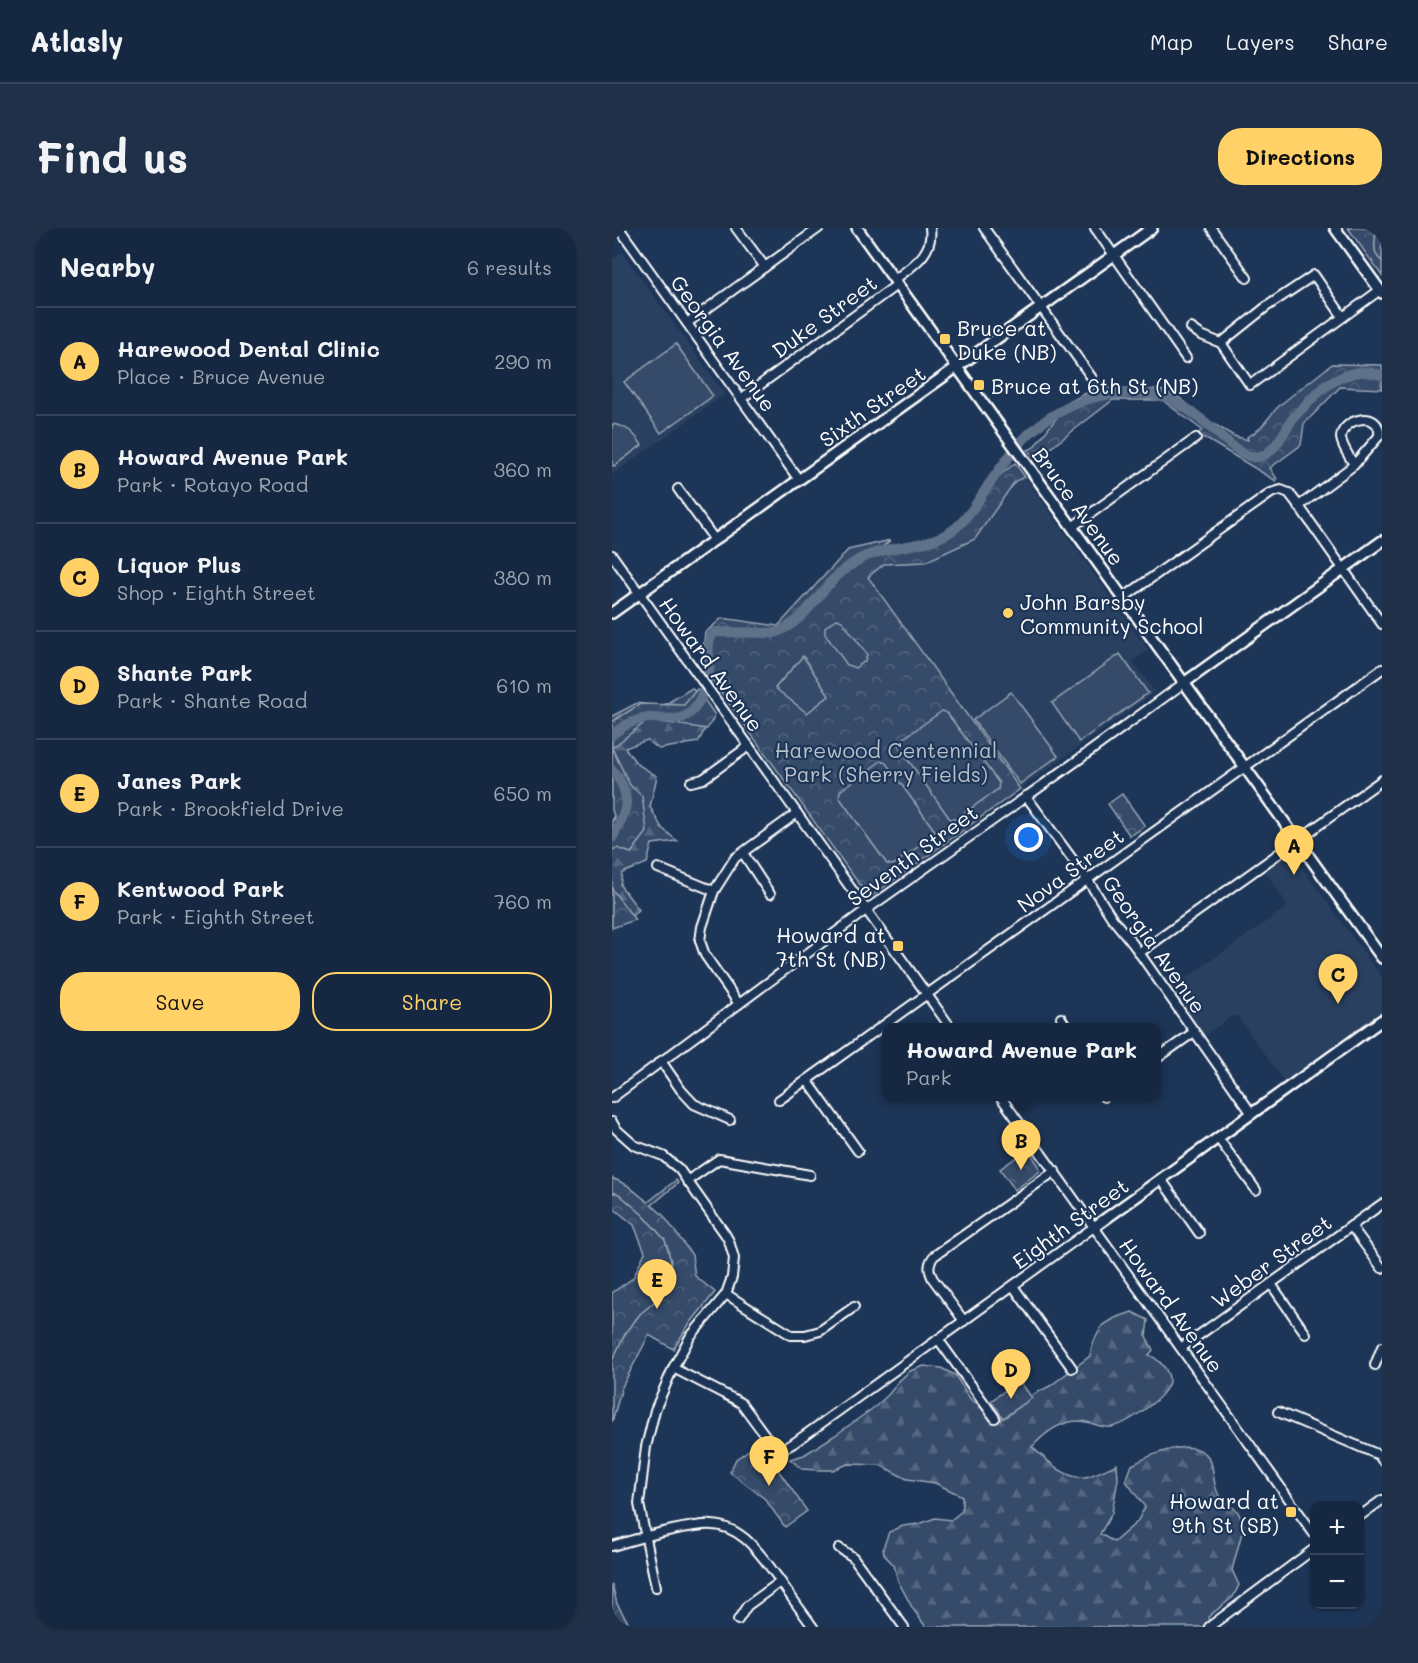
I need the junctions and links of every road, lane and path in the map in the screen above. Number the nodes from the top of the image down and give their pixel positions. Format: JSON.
{"nodes":[{"id":1,"x":619,"y":228,"type":"edge"},
{"id":2,"x":736,"y":228,"type":"edge"},
{"id":3,"x":819,"y":228,"type":"edge"},
{"id":4,"x":857,"y":228,"type":"edge"},
{"id":5,"x":930,"y":228,"type":"edge"},
{"id":6,"x":984,"y":228,"type":"edge"},
{"id":7,"x":1095,"y":228,"type":"edge"},
{"id":8,"x":1152,"y":228,"type":"edge"},
{"id":9,"x":1211,"y":228,"type":"edge"},
{"id":10,"x":1335,"y":228,"type":"edge"},
{"id":11,"x":1114,"y":256,"type":"junction"},
{"id":12,"x":765,"y":267,"type":"junction"},
{"id":13,"x":1247,"y":278,"type":"dead end"},
{"id":14,"x":896,"y":282,"type":"junction"},
{"id":15,"x":1381,"y":291,"type":"edge"},
{"id":16,"x":1041,"y":308,"type":"junction"},
{"id":17,"x":1343,"y":317,"type":"junction"},
{"id":18,"x":687,"y":323,"type":"junction"},
{"id":19,"x":1191,"y":328,"type":"dead end"},
{"id":20,"x":1221,"y":343,"type":"junction"},
{"id":21,"x":1186,"y":358,"type":"dead end"},
{"id":22,"x":958,"y":368,"type":"junction"},
{"id":23,"x":1092,"y":378,"type":"dead end"},
{"id":24,"x":742,"y":398,"type":"junction"},
{"id":25,"x":1196,"y":438,"type":"dead end"},
{"id":26,"x":1354,"y":465,"type":"junction"},
{"id":27,"x":799,"y":480,"type":"junction"},
{"id":28,"x":678,"y":489,"type":"dead end"},
{"id":29,"x":1299,"y":506,"type":"junction"},
{"id":30,"x":1072,"y":527,"type":"junction"},
{"id":31,"x":716,"y":540,"type":"junction"},
{"id":32,"x":1382,"y":541,"type":"edge"},
{"id":33,"x":612,"y":555,"type":"edge"},
{"id":34,"x":1343,"y":569,"type":"junction"},
{"id":35,"x":639,"y":593,"type":"junction"},
{"id":36,"x":1123,"y":598,"type":"junction"},
{"id":37,"x":612,"y":613,"type":"edge"},
{"id":38,"x":1382,"y":624,"type":"edge"},
{"id":39,"x":1382,"y":669,"type":"edge"},
{"id":40,"x":1184,"y":683,"type":"junction"},
{"id":41,"x":749,"y":746,"type":"junction"},
{"id":42,"x":1245,"y":767,"type":"junction"},
{"id":43,"x":1382,"y":780,"type":"edge"},
{"id":44,"x":691,"y":782,"type":"dead end"},
{"id":45,"x":1026,"y":796,"type":"junction"},
{"id":46,"x":797,"y":813,"type":"junction"},
{"id":47,"x":1297,"y":840,"type":"junction"},
{"id":48,"x":743,"y":853,"type":"junction"},
{"id":49,"x":658,"y":868,"type":"dead end"},
{"id":50,"x":1088,"y":879,"type":"junction"},
{"id":51,"x":714,"y":891,"type":"junction"},
{"id":52,"x":770,"y":894,"type":"dead end"},
{"id":53,"x":866,"y":910,"type":"junction"},
{"id":54,"x":1139,"y":953,"type":"junction"},
{"id":55,"x":1382,"y":958,"type":"edge"},
{"id":56,"x":927,"y":994,"type":"junction"},
{"id":57,"x":739,"y":1004,"type":"junction"},
{"id":58,"x":1061,"y":1018,"type":"dead end"},
{"id":59,"x":1382,"y":1020,"type":"edge"},
{"id":60,"x":887,"y":1023,"type":"edge"},
{"id":61,"x":947,"y":1023,"type":"edge"},
{"id":62,"x":1064,"y":1023,"type":"edge"},
{"id":63,"x":882,"y":1026,"type":"edge"},
{"id":64,"x":1194,"y":1032,"type":"junction"},
{"id":65,"x":1161,"y":1055,"type":"edge"},
{"id":66,"x":661,"y":1061,"type":"junction"},
{"id":67,"x":807,"y":1080,"type":"junction"},
{"id":68,"x":612,"y":1098,"type":"edge"},
{"id":69,"x":779,"y":1100,"type":"dead end"},
{"id":70,"x":1004,"y":1101,"type":"edge"},
{"id":71,"x":1252,"y":1114,"type":"junction"},
{"id":72,"x":730,"y":1120,"type":"dead end"},
{"id":73,"x":612,"y":1122,"type":"edge"},
{"id":74,"x":1218,"y":1138,"type":"junction"},
{"id":75,"x":858,"y":1151,"type":"dead end"},
{"id":76,"x":1055,"y":1171,"type":"junction"},
{"id":77,"x":810,"y":1175,"type":"dead end"},
{"id":78,"x":1161,"y":1179,"type":"junction"},
{"id":79,"x":687,"y":1181,"type":"junction"},
{"id":80,"x":1256,"y":1190,"type":"dead end"},
{"id":81,"x":1382,"y":1203,"type":"edge"},
{"id":82,"x":1351,"y":1226,"type":"junction"},
{"id":83,"x":1094,"y":1227,"type":"junction"},
{"id":84,"x":1199,"y":1233,"type":"dead end"},
{"id":85,"x":1382,"y":1268,"type":"edge"},
{"id":86,"x":1271,"y":1284,"type":"junction"},
{"id":87,"x":1013,"y":1286,"type":"junction"},
{"id":88,"x":726,"y":1294,"type":"junction"},
{"id":89,"x":854,"y":1307,"type":"dead end"},
{"id":90,"x":964,"y":1321,"type":"junction"},
{"id":91,"x":1306,"y":1334,"type":"dead end"},
{"id":92,"x":938,"y":1339,"type":"junction"},
{"id":93,"x":1382,"y":1347,"type":"edge"},
{"id":94,"x":1181,"y":1348,"type":"junction"},
{"id":95,"x":1375,"y":1365,"type":"dead end"},
{"id":96,"x":673,"y":1368,"type":"junction"},
{"id":97,"x":1072,"y":1368,"type":"dead end"},
{"id":98,"x":1278,"y":1412,"type":"dead end"},
{"id":99,"x":995,"y":1418,"type":"dead end"},
{"id":100,"x":1382,"y":1460,"type":"edge"},
{"id":101,"x":1382,"y":1500,"type":"edge"},
{"id":102,"x":1364,"y":1513,"type":"edge"},
{"id":103,"x":1310,"y":1528,"type":"edge"},
{"id":104,"x":647,"y":1536,"type":"junction"},
{"id":105,"x":612,"y":1546,"type":"edge"},
{"id":106,"x":839,"y":1548,"type":"dead end"},
{"id":107,"x":1310,"y":1552,"type":"edge"},
{"id":108,"x":780,"y":1581,"type":"junction"},
{"id":109,"x":656,"y":1587,"type":"dead end"},
{"id":110,"x":738,"y":1620,"type":"dead end"},
{"id":111,"x":813,"y":1627,"type":"edge"},
{"id":112,"x":904,"y":1627,"type":"edge"},
{"id":113,"x":1209,"y":1627,"type":"edge"}],
"edges":[{"from":1,"to":18,"type":"street","name":"Georgia Avenue"},
{"from":2,"to":12,"type":"street"},
{"from":3,"to":12,"type":"street"},
{"from":4,"to":14,"type":"street","name":"Bruce Avenue"},
{"from":5,"to":14,"type":"street"},
{"from":6,"to":16,"type":"street"},
{"from":7,"to":11,"type":"street"},
{"from":8,"to":11,"type":"street","name":"Sixth Street"},
{"from":9,"to":13,"type":"street"},
{"from":10,"to":15,"type":"street"},
{"from":11,"to":16,"type":"street","name":"Sixth Street"},
{"from":11,"to":21,"type":"street"},
{"from":12,"to":18,"type":"street"},
{"from":14,"to":22,"type":"street","name":"Bruce Avenue"},
{"from":14,"to":24,"type":"street","name":"Duke Street"},
{"from":15,"to":17,"type":"street"},
{"from":16,"to":22,"type":"street","name":"Sixth Street"},
{"from":16,"to":23,"type":"street"},
{"from":17,"to":20,"type":"street"},
{"from":17,"to":20,"type":"street"},
{"from":18,"to":24,"type":"street","name":"Georgia Avenue"},
{"from":19,"to":20,"type":"street"},
{"from":22,"to":27,"type":"street","name":"Sixth Street"},
{"from":22,"to":30,"type":"street","name":"Bruce Avenue"},
{"from":24,"to":27,"type":"street","name":"Georgia Avenue"},
{"from":25,"to":30,"type":"street"},
{"from":26,"to":26,"type":"street"},
{"from":26,"to":29,"type":"street"},
{"from":27,"to":31,"type":"street","name":"Sixth Street"},
{"from":28,"to":31,"type":"street"},
{"from":29,"to":34,"type":"street"},
{"from":29,"to":36,"type":"street"},
{"from":30,"to":36,"type":"street","name":"Bruce Avenue"},
{"from":31,"to":35,"type":"street","name":"Sixth Street"},
{"from":32,"to":34,"type":"street","name":"Seventh Street"},
{"from":33,"to":35,"type":"street","name":"Howard Avenue"},
{"from":34,"to":38,"type":"street"},
{"from":34,"to":40,"type":"street","name":"Seventh Street"},
{"from":35,"to":37,"type":"street","name":"Sixth Street"},
{"from":35,"to":41,"type":"street","name":"Howard Avenue"},
{"from":36,"to":40,"type":"street","name":"Bruce Avenue"},
{"from":39,"to":42,"type":"street","name":"Nova Street"},
{"from":40,"to":42,"type":"street","name":"Bruce Avenue"},
{"from":40,"to":45,"type":"street","name":"Seventh Street"},
{"from":41,"to":44,"type":"street"},
{"from":41,"to":46,"type":"street","name":"Howard Avenue"},
{"from":42,"to":47,"type":"street","name":"Bruce Avenue"},
{"from":42,"to":50,"type":"street","name":"Nova Street"},
{"from":43,"to":47,"type":"street"},
{"from":45,"to":50,"type":"street","name":"Georgia Avenue"},
{"from":45,"to":53,"type":"street","name":"Seventh Street"},
{"from":46,"to":48,"type":"street"},
{"from":46,"to":53,"type":"street","name":"Howard Avenue"},
{"from":47,"to":54,"type":"street"},
{"from":47,"to":55,"type":"street","name":"Bruce Avenue"},
{"from":48,"to":51,"type":"street"},
{"from":48,"to":52,"type":"street"},
{"from":49,"to":51,"type":"street"},
{"from":50,"to":54,"type":"street","name":"Georgia Avenue"},
{"from":50,"to":56,"type":"street","name":"Nova Street"},
{"from":51,"to":57,"type":"street"},
{"from":53,"to":56,"type":"street","name":"Howard Avenue"},
{"from":53,"to":57,"type":"street","name":"Seventh Street"},
{"from":54,"to":64,"type":"street","name":"Georgia Avenue"},
{"from":56,"to":60,"type":"street","name":"Nova Street"},
{"from":56,"to":61,"type":"street","name":"Howard Avenue"},
{"from":57,"to":66,"type":"street","name":"Seventh Street"},
{"from":58,"to":62,"type":"street"},
{"from":59,"to":71,"type":"street","name":"Eighth Street"},
{"from":63,"to":67,"type":"street","name":"Nova Street"},
{"from":64,"to":65,"type":"street"},
{"from":64,"to":71,"type":"street","name":"Georgia Avenue"},
{"from":66,"to":68,"type":"street","name":"Seventh Street"},
{"from":66,"to":72,"type":"street"},
{"from":67,"to":69,"type":"street","name":"Nova Street"},
{"from":67,"to":75,"type":"street"},
{"from":70,"to":76,"type":"street","name":"Howard Avenue"},
{"from":71,"to":74,"type":"street","name":"Eighth Street"},
{"from":73,"to":79,"type":"street"},
{"from":74,"to":78,"type":"street","name":"Eighth Street"},
{"from":74,"to":80,"type":"street"},
{"from":76,"to":83,"type":"street","name":"Howard Avenue"},
{"from":76,"to":90,"type":"street"},
{"from":77,"to":79,"type":"street"},
{"from":78,"to":83,"type":"street","name":"Eighth Street"},
{"from":78,"to":84,"type":"street"},
{"from":79,"to":88,"type":"street"},
{"from":81,"to":82,"type":"street","name":"Weber Street"},
{"from":82,"to":85,"type":"street"},
{"from":82,"to":86,"type":"street","name":"Weber Street"},
{"from":83,"to":87,"type":"street","name":"Eighth Street"},
{"from":83,"to":94,"type":"street","name":"Howard Avenue"},
{"from":86,"to":91,"type":"street"},
{"from":86,"to":94,"type":"street","name":"Weber Street"},
{"from":87,"to":90,"type":"street","name":"Eighth Street"},
{"from":87,"to":97,"type":"street"},
{"from":88,"to":89,"type":"street"},
{"from":88,"to":96,"type":"street"},
{"from":90,"to":92,"type":"street","name":"Eighth Street"},
{"from":92,"to":96,"type":"street","name":"Eighth Street"},
{"from":92,"to":99,"type":"street"},
{"from":93,"to":95,"type":"street"},
{"from":94,"to":103,"type":"street","name":"Howard Avenue"},
{"from":96,"to":104,"type":"street"},
{"from":98,"to":100,"type":"street"},
{"from":101,"to":102,"type":"street"},
{"from":104,"to":105,"type":"street"},
{"from":104,"to":108,"type":"street"},
{"from":104,"to":109,"type":"street"},
{"from":106,"to":112,"type":"street"},
{"from":107,"to":113,"type":"street"},
{"from":108,"to":110,"type":"street"},
{"from":108,"to":111,"type":"street"}]}
